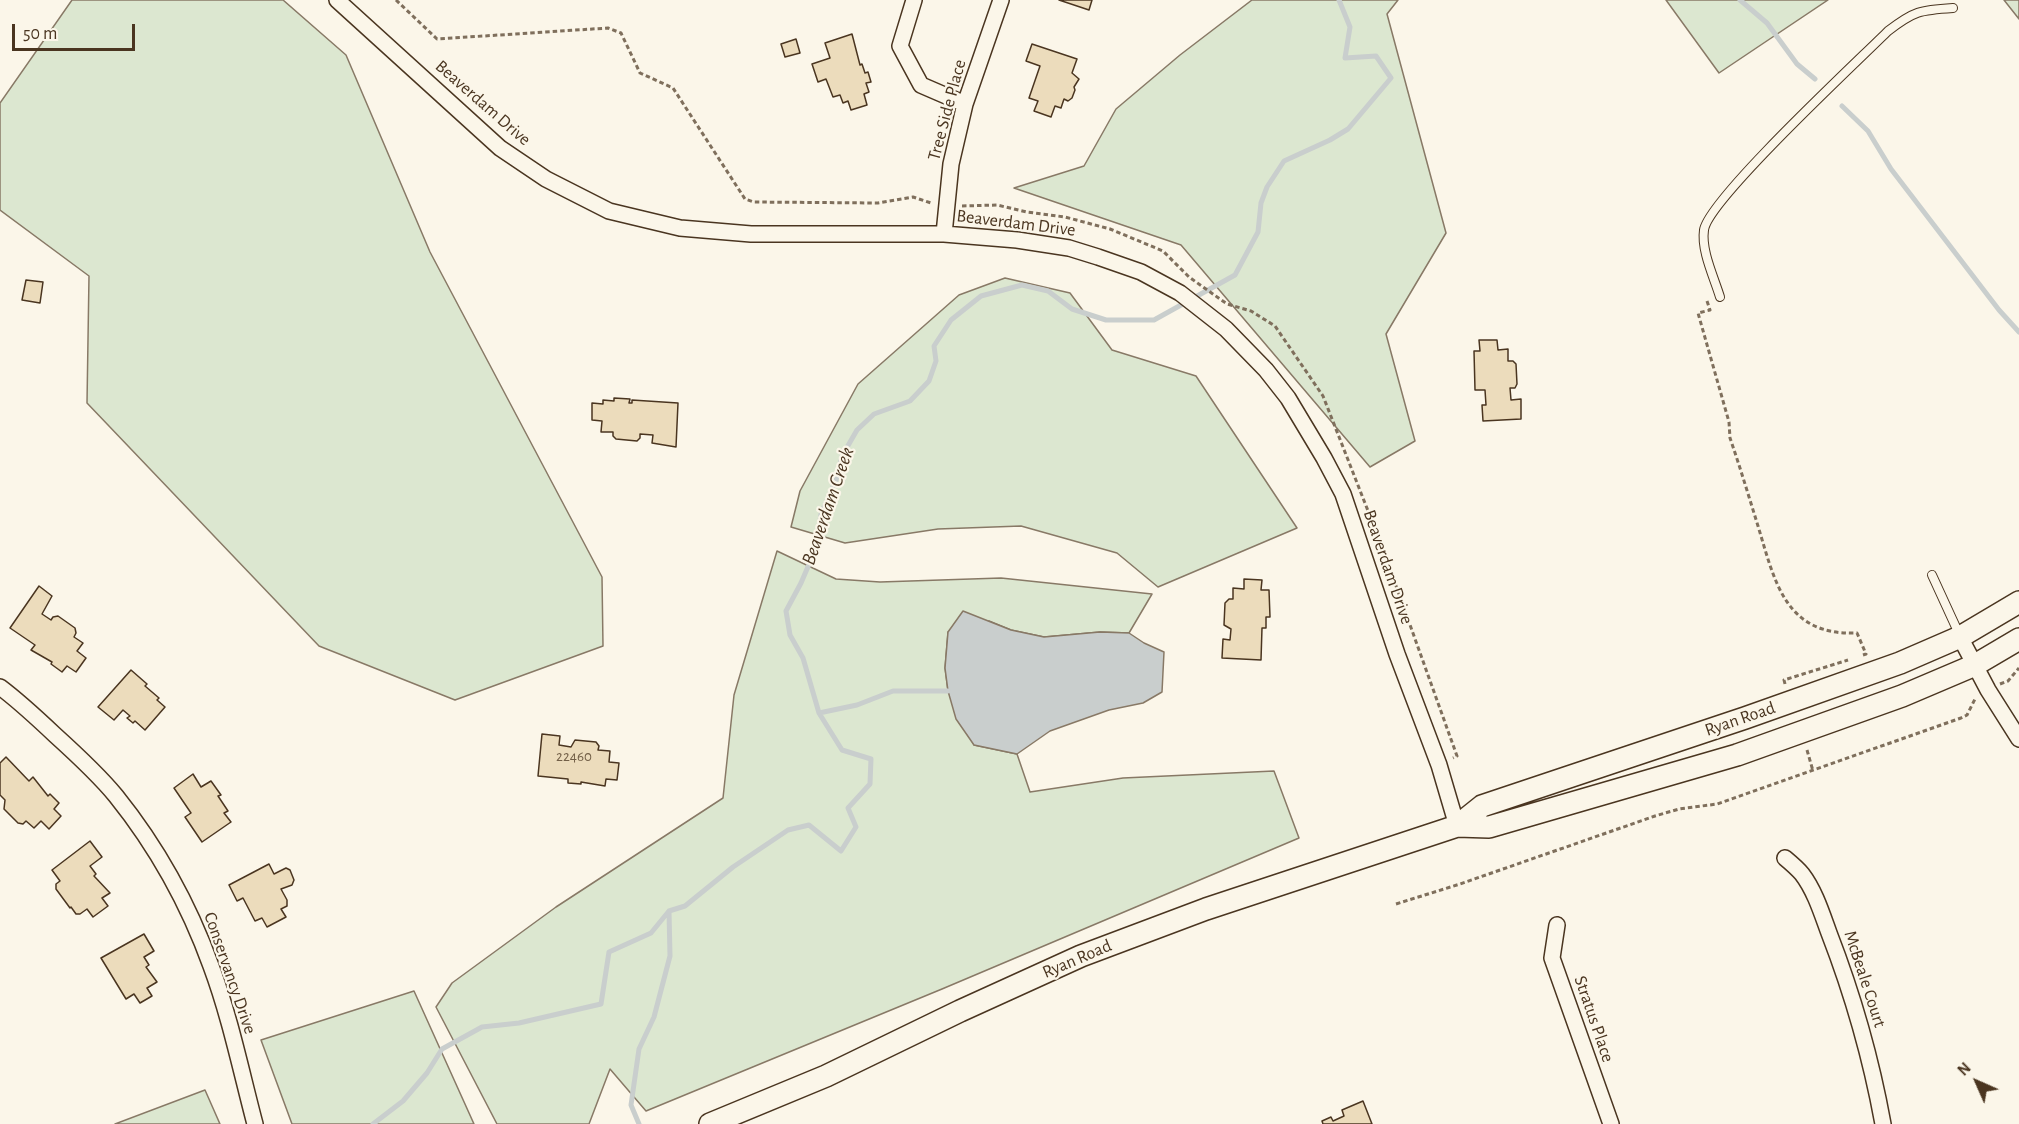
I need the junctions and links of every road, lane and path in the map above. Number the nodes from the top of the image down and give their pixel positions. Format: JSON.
{"nodes":[{"id":1,"x":396,"y":0,"type":"edge"},
{"id":2,"x":914,"y":0,"type":"edge"},
{"id":3,"x":1001,"y":0,"type":"edge"},
{"id":4,"x":340,"y":1,"type":"edge"},
{"id":5,"x":1953,"y":8,"type":"dead end"},
{"id":6,"x":965,"y":104,"type":"junction"},
{"id":7,"x":945,"y":206,"type":"junction"},
{"id":8,"x":944,"y":234,"type":"junction"},
{"id":9,"x":1217,"y":297,"type":"dead end"},
{"id":10,"x":1720,"y":297,"type":"joint"},
{"id":11,"x":1932,"y":575,"type":"dead end"},
{"id":12,"x":2019,"y":602,"type":"edge"},
{"id":13,"x":1960,"y":637,"type":"junction"},
{"id":14,"x":2019,"y":639,"type":"edge"},
{"id":15,"x":1975,"y":665,"type":"junction"},
{"id":16,"x":2019,"y":668,"type":"edge"},
{"id":17,"x":1996,"y":683,"type":"dead end"},
{"id":18,"x":0,"y":687,"type":"edge"},
{"id":19,"x":1975,"y":699,"type":"dead end"},
{"id":20,"x":1791,"y":702,"type":"junction"},
{"id":21,"x":1801,"y":732,"type":"junction"},
{"id":22,"x":2019,"y":739,"type":"edge"},
{"id":23,"x":1813,"y":771,"type":"junction"},
{"id":24,"x":1457,"y":826,"type":"junction"},
{"id":25,"x":1785,"y":858,"type":"dead end"},
{"id":26,"x":1396,"y":904,"type":"dead end"},
{"id":27,"x":1557,"y":925,"type":"dead end"},
{"id":28,"x":255,"y":1124,"type":"edge"},
{"id":29,"x":710,"y":1124,"type":"edge"},
{"id":30,"x":1611,"y":1124,"type":"edge"},
{"id":31,"x":1883,"y":1124,"type":"edge"}],
"edges":[{"from":1,"to":7,"type":"path"},
{"from":2,"to":6,"type":"street"},
{"from":3,"to":6,"type":"street","name":"Tree Side Place"},
{"from":4,"to":8,"type":"street","name":"Beaverdam Drive"},
{"from":5,"to":10,"type":"lane"},
{"from":6,"to":7,"type":"street","name":"Tree Side Place"},
{"from":7,"to":8,"type":"street","name":"Tree Side Place"},
{"from":7,"to":9,"type":"path"},
{"from":8,"to":24,"type":"street","name":"Beaverdam Drive"},
{"from":10,"to":20,"type":"path"},
{"from":11,"to":13,"type":"lane"},
{"from":12,"to":13,"type":"main road","name":"Ryan Road"},
{"from":13,"to":15,"type":"street"},
{"from":13,"to":20,"type":"main road","name":"Ryan Road"},
{"from":14,"to":15,"type":"main road","name":"Ryan Road"},
{"from":15,"to":21,"type":"main road","name":"Ryan Road"},
{"from":15,"to":22,"type":"street"},
{"from":16,"to":17,"type":"path"},
{"from":18,"to":28,"type":"street","name":"Conservancy Drive"},
{"from":19,"to":23,"type":"path"},
{"from":20,"to":24,"type":"main road","name":"Ryan Road"},
{"from":21,"to":23,"type":"path"},
{"from":21,"to":24,"type":"main road","name":"Ryan Road"},
{"from":23,"to":26,"type":"path"},
{"from":24,"to":29,"type":"main road","name":"Ryan Road"},
{"from":25,"to":31,"type":"street","name":"McBeale Court"},
{"from":27,"to":30,"type":"street","name":"Stratus Place"}]}
